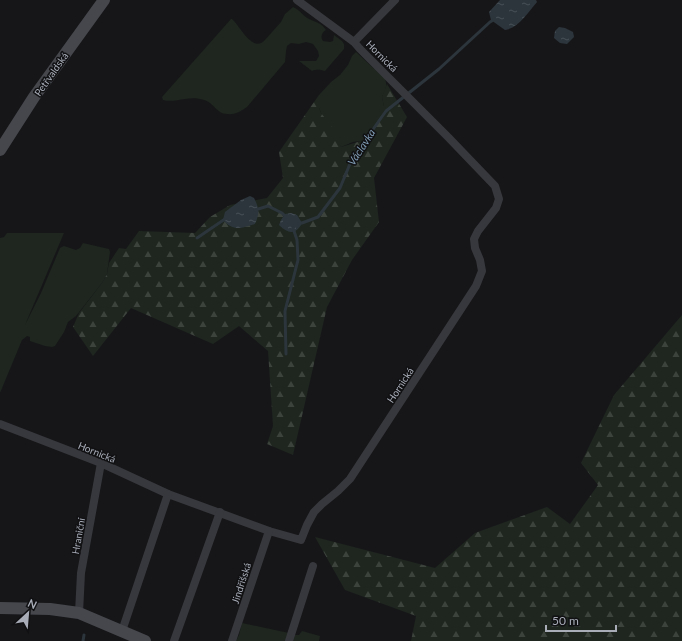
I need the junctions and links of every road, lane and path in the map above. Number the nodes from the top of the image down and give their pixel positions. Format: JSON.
{"nodes":[{"id":1,"x":104,"y":0,"type":"edge"},
{"id":2,"x":297,"y":0,"type":"edge"},
{"id":3,"x":394,"y":0,"type":"edge"},
{"id":4,"x":354,"y":42,"type":"junction"},
{"id":5,"x":0,"y":150,"type":"edge"},
{"id":6,"x":0,"y":424,"type":"edge"},
{"id":7,"x":101,"y":463,"type":"junction"},
{"id":8,"x":168,"y":494,"type":"junction"},
{"id":9,"x":220,"y":512,"type":"junction"},
{"id":10,"x":268,"y":531,"type":"junction"},
{"id":11,"x":313,"y":566,"type":"dead end"},
{"id":12,"x":0,"y":608,"type":"edge"},
{"id":13,"x":78,"y":613,"type":"junction"},
{"id":14,"x":122,"y":631,"type":"junction"},
{"id":15,"x":146,"y":641,"type":"edge"},
{"id":16,"x":174,"y":641,"type":"edge"},
{"id":17,"x":232,"y":641,"type":"edge"},
{"id":18,"x":289,"y":641,"type":"edge"}],
"edges":[{"from":1,"to":5,"type":"street","name":"Petřvaldská"},
{"from":2,"to":4,"type":"street","name":"Hornická"},
{"from":3,"to":4,"type":"street"},
{"from":4,"to":10,"type":"street","name":"Hornická"},
{"from":6,"to":7,"type":"street","name":"Hornická"},
{"from":7,"to":8,"type":"street","name":"Hornická"},
{"from":7,"to":13,"type":"street","name":"Hraniční"},
{"from":8,"to":9,"type":"street","name":"Hornická"},
{"from":8,"to":14,"type":"street"},
{"from":9,"to":10,"type":"street","name":"Hornická"},
{"from":9,"to":16,"type":"street"},
{"from":10,"to":17,"type":"street","name":"Jindřišská"},
{"from":11,"to":18,"type":"street"},
{"from":12,"to":13,"type":"street"},
{"from":13,"to":14,"type":"street"},
{"from":14,"to":15,"type":"street"}]}
